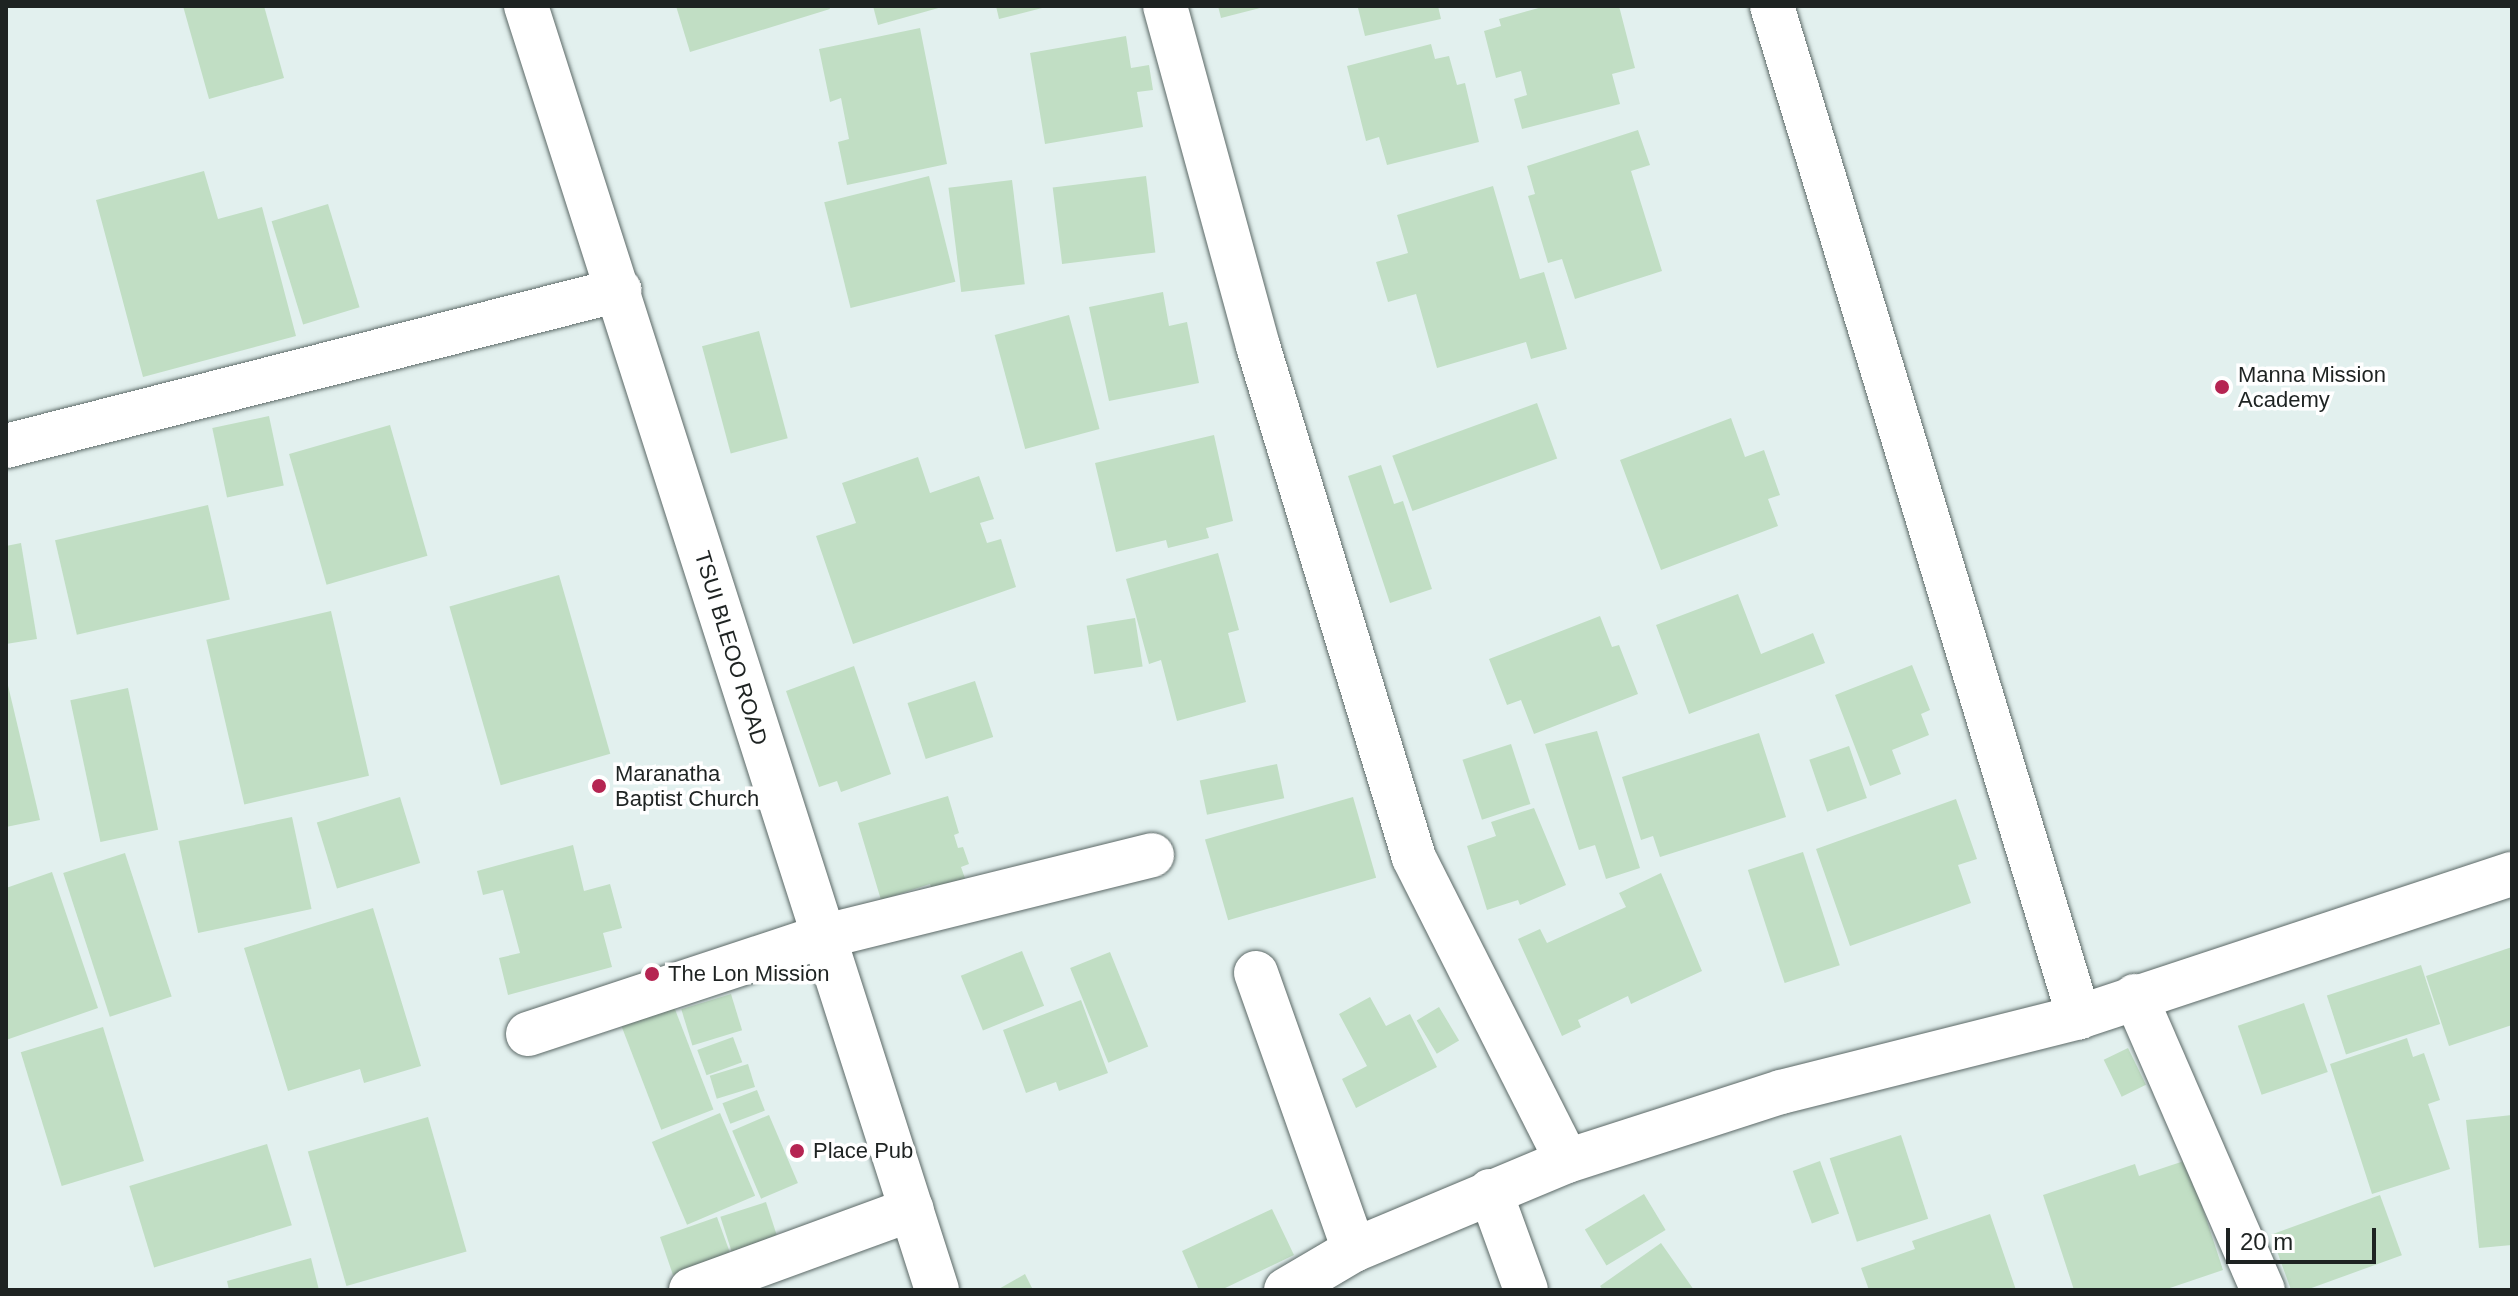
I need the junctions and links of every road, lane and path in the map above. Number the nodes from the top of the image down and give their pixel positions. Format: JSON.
{"nodes":[{"id":1,"x":526,"y":6,"type":"edge"},
{"id":2,"x":1165,"y":6,"type":"edge"},
{"id":3,"x":1772,"y":6,"type":"edge"},
{"id":4,"x":619,"y":290,"type":"junction"},
{"id":5,"x":6,"y":446,"type":"edge"},
{"id":6,"x":1152,"y":855,"type":"dead end"},
{"id":7,"x":2512,"y":874,"type":"edge"},
{"id":8,"x":821,"y":937,"type":"junction"},
{"id":9,"x":1256,"y":973,"type":"dead end"},
{"id":10,"x":2135,"y":996,"type":"junction"},
{"id":11,"x":2079,"y":1017,"type":"junction"},
{"id":12,"x":528,"y":1034,"type":"dead end"},
{"id":13,"x":1567,"y":1161,"type":"junction"},
{"id":14,"x":1490,"y":1191,"type":"junction"},
{"id":15,"x":912,"y":1209,"type":"junction"},
{"id":16,"x":1354,"y":1250,"type":"junction"},
{"id":17,"x":691,"y":1290,"type":"edge"},
{"id":18,"x":937,"y":1290,"type":"edge"},
{"id":19,"x":1286,"y":1290,"type":"edge"},
{"id":20,"x":1526,"y":1290,"type":"edge"},
{"id":21,"x":2263,"y":1290,"type":"edge"}],
"edges":[{"from":1,"to":4,"type":"street","name":"TSUI BLEOO ROAD"},
{"from":2,"to":13,"type":"street"},
{"from":3,"to":11,"type":"street"},
{"from":4,"to":5,"type":"street"},
{"from":4,"to":8,"type":"street","name":"TSUI BLEOO ROAD"},
{"from":6,"to":8,"type":"street"},
{"from":7,"to":10,"type":"street"},
{"from":8,"to":12,"type":"street"},
{"from":8,"to":15,"type":"street","name":"TSUI BLEOO ROAD"},
{"from":9,"to":16,"type":"street"},
{"from":10,"to":11,"type":"street"},
{"from":10,"to":21,"type":"street"},
{"from":11,"to":13,"type":"street"},
{"from":13,"to":14,"type":"street"},
{"from":14,"to":16,"type":"street"},
{"from":14,"to":20,"type":"street"},
{"from":15,"to":17,"type":"street"},
{"from":15,"to":18,"type":"street","name":"TSUI BLEOO ROAD"},
{"from":16,"to":19,"type":"street"}]}
